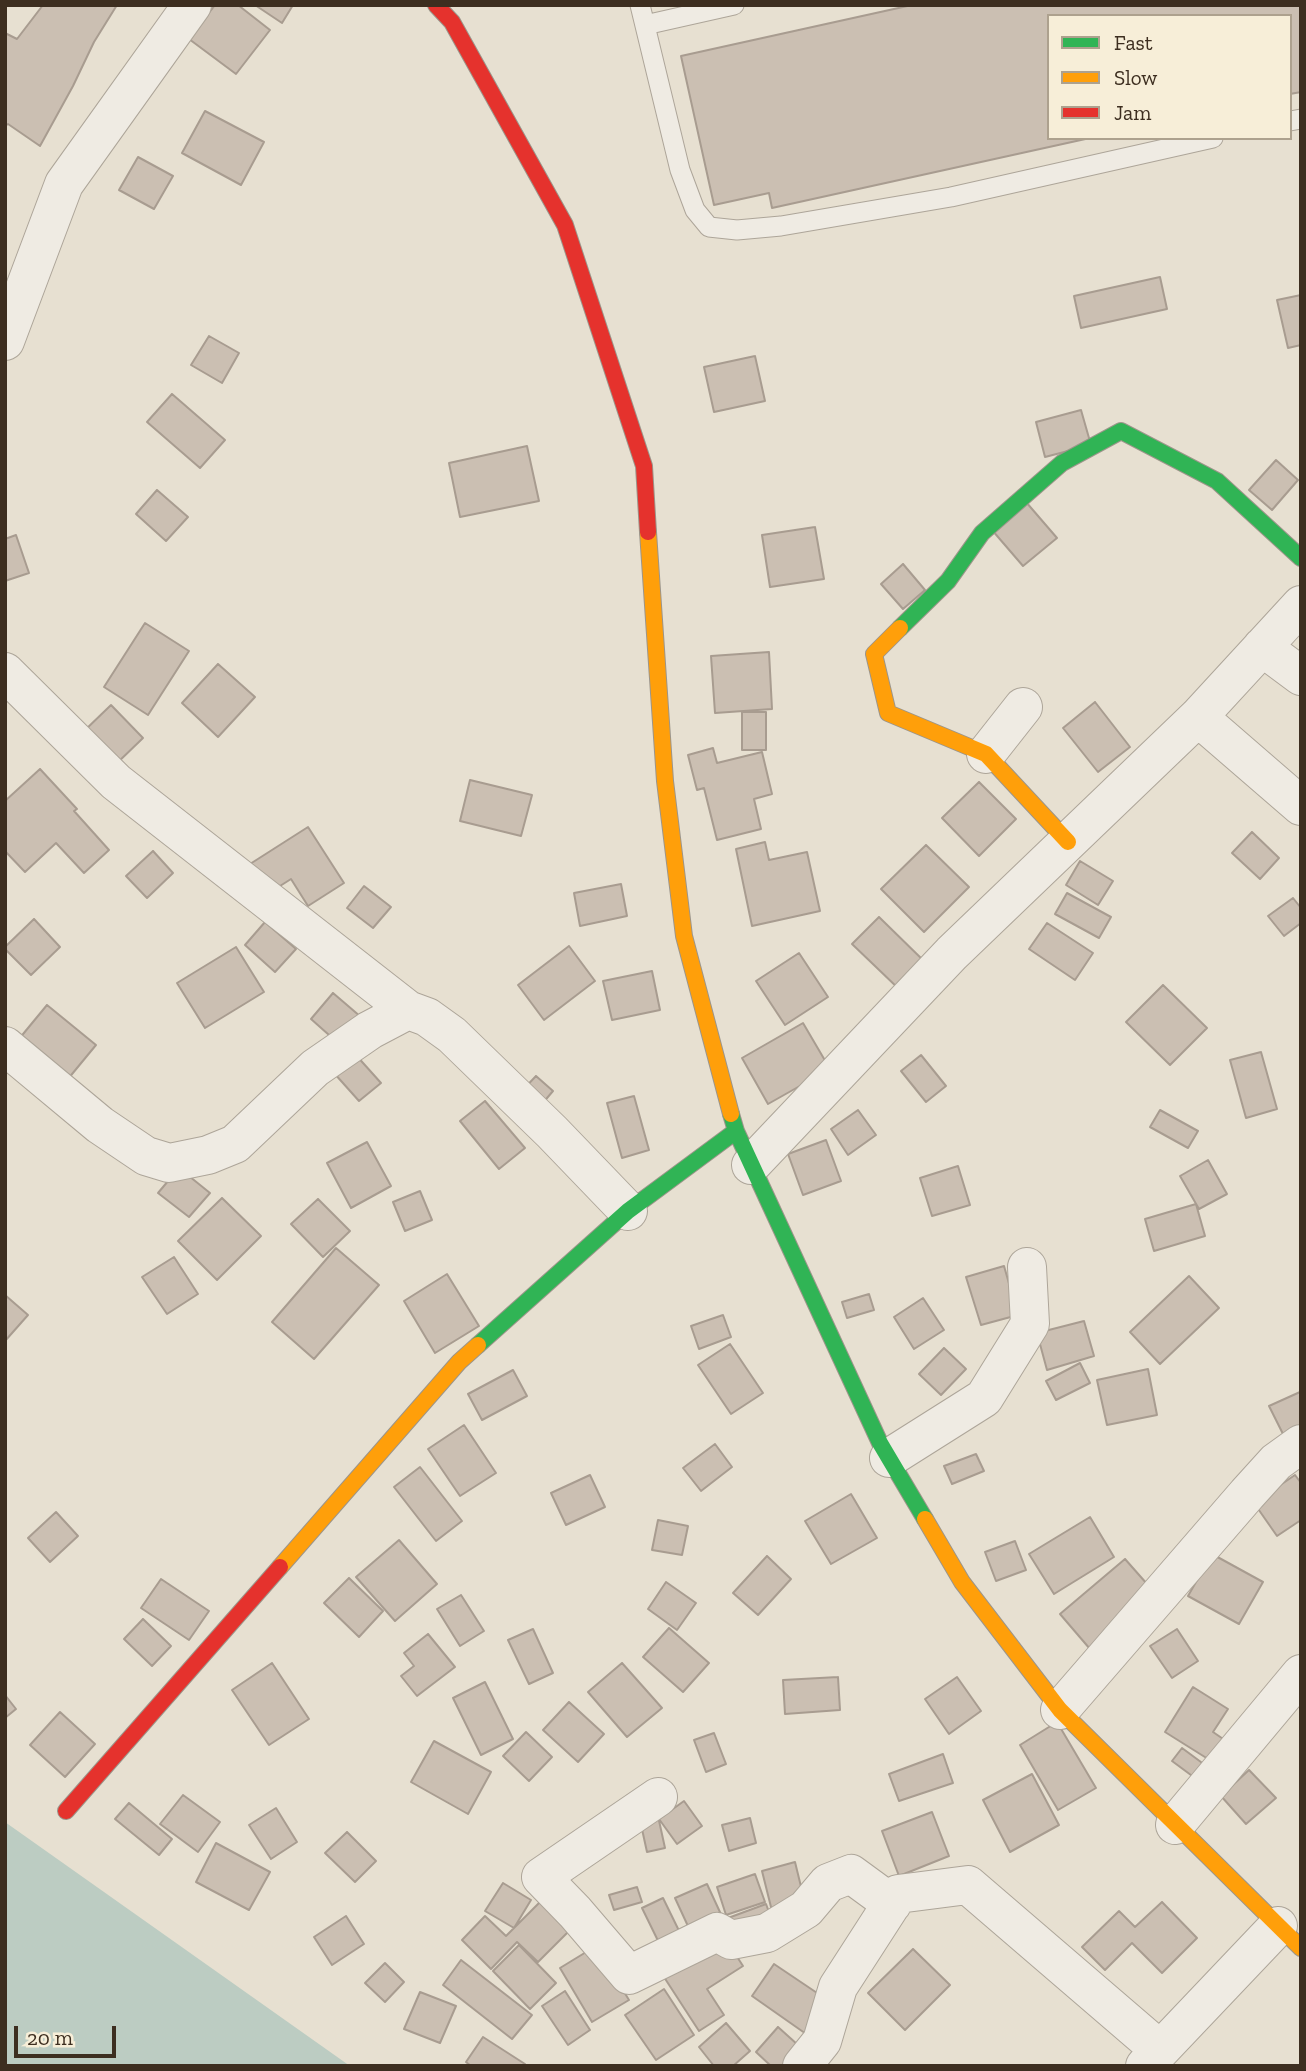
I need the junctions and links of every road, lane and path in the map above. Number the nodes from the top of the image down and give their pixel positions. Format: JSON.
{"nodes":[{"id":1,"x":192,"y":5,"type":"edge"},
{"id":2,"x":436,"y":5,"type":"edge"},
{"id":3,"x":640,"y":5,"type":"edge"},
{"id":4,"x":734,"y":5,"type":"edge"},
{"id":5,"x":645,"y":25,"type":"junction"},
{"id":6,"x":1204,"y":140,"type":"edge"},
{"id":7,"x":5,"y":341,"type":"edge"},
{"id":8,"x":1301,"y":558,"type":"edge"},
{"id":9,"x":1301,"y":605,"type":"edge"},
{"id":10,"x":1262,"y":647,"type":"junction"},
{"id":11,"x":5,"y":672,"type":"edge"},
{"id":12,"x":1301,"y":676,"type":"edge"},
{"id":13,"x":1023,"y":706,"type":"dead end"},
{"id":14,"x":1198,"y":717,"type":"junction"},
{"id":15,"x":986,"y":754,"type":"junction"},
{"id":16,"x":1301,"y":806,"type":"edge"},
{"id":17,"x":1068,"y":842,"type":"junction"},
{"id":18,"x":408,"y":1010,"type":"junction"},
{"id":19,"x":5,"y":1046,"type":"edge"},
{"id":20,"x":744,"y":1148,"type":"junction"},
{"id":21,"x":628,"y":1211,"type":"junction"},
{"id":22,"x":1027,"y":1267,"type":"dead end"},
{"id":23,"x":1298,"y":1451,"type":"edge"},
{"id":24,"x":889,"y":1458,"type":"junction"},
{"id":25,"x":1301,"y":1674,"type":"edge"},
{"id":26,"x":1060,"y":1710,"type":"junction"},
{"id":27,"x":658,"y":1797,"type":"dead end"},
{"id":28,"x":66,"y":1811,"type":"dead end"},
{"id":29,"x":1175,"y":1825,"type":"junction"},
{"id":30,"x":892,"y":1904,"type":"junction"},
{"id":31,"x":1293,"y":1937,"type":"edge"},
{"id":32,"x":1153,"y":2058,"type":"edge"},
{"id":33,"x":802,"y":2066,"type":"edge"}],
"edges":[{"from":1,"to":7,"type":"street"},
{"from":2,"to":20,"type":"main road"},
{"from":3,"to":5,"type":"lane"},
{"from":4,"to":5,"type":"lane"},
{"from":5,"to":6,"type":"lane"},
{"from":8,"to":15,"type":"main road"},
{"from":9,"to":10,"type":"street"},
{"from":10,"to":12,"type":"street"},
{"from":10,"to":14,"type":"street"},
{"from":11,"to":18,"type":"street"},
{"from":13,"to":15,"type":"street"},
{"from":14,"to":16,"type":"street"},
{"from":14,"to":17,"type":"street"},
{"from":15,"to":17,"type":"main road"},
{"from":17,"to":20,"type":"street"},
{"from":18,"to":19,"type":"street"},
{"from":18,"to":21,"type":"street"},
{"from":20,"to":21,"type":"main road"},
{"from":20,"to":24,"type":"main road"},
{"from":21,"to":28,"type":"main road"},
{"from":22,"to":24,"type":"street"},
{"from":23,"to":26,"type":"street"},
{"from":24,"to":26,"type":"main road"},
{"from":25,"to":29,"type":"street"},
{"from":26,"to":29,"type":"main road"},
{"from":27,"to":30,"type":"street"},
{"from":29,"to":31,"type":"main road"},
{"from":30,"to":32,"type":"street"},
{"from":30,"to":33,"type":"street"},
{"from":31,"to":32,"type":"street"}]}
